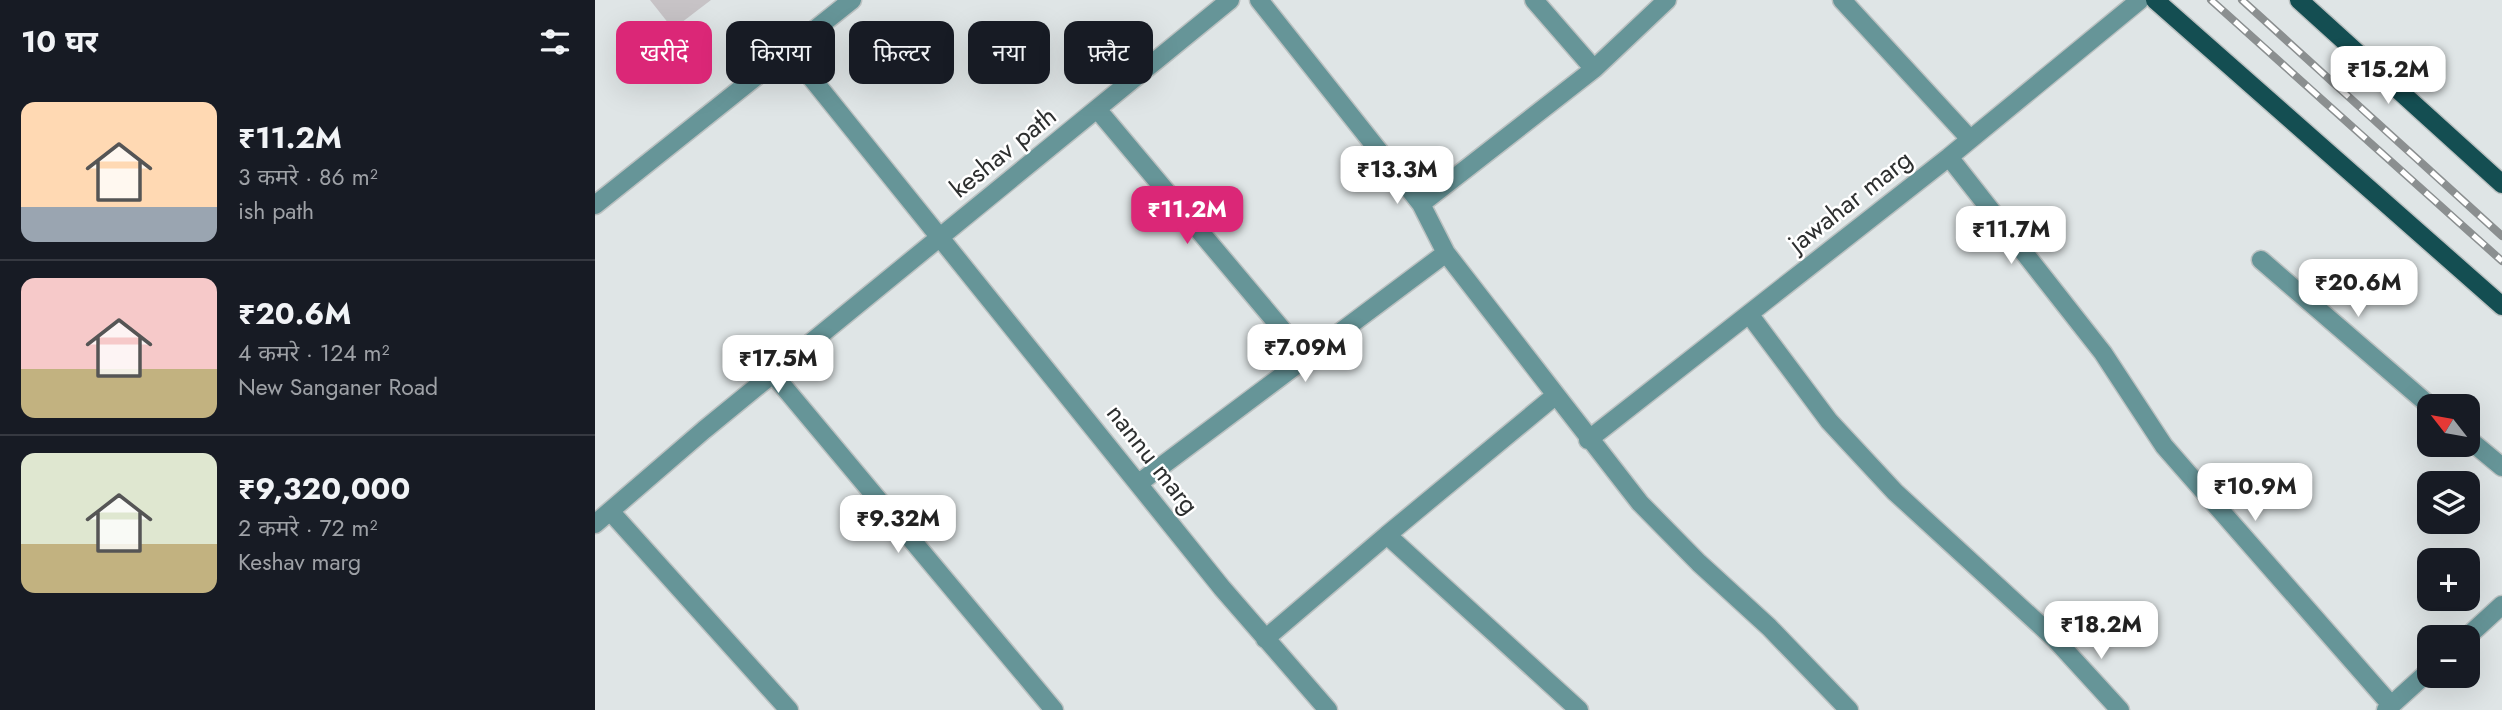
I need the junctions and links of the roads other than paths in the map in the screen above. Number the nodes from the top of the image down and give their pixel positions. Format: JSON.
{"nodes":[{"id":1,"x":852,"y":0,"type":"edge"},
{"id":2,"x":1230,"y":0,"type":"edge"},
{"id":3,"x":1259,"y":0,"type":"edge"},
{"id":4,"x":1534,"y":0,"type":"edge"},
{"id":5,"x":1667,"y":0,"type":"edge"},
{"id":6,"x":1842,"y":0,"type":"edge"},
{"id":7,"x":2140,"y":0,"type":"edge"},
{"id":8,"x":2155,"y":0,"type":"edge"},
{"id":9,"x":2299,"y":0,"type":"edge"},
{"id":10,"x":826,"y":21,"type":"edge"},
{"id":11,"x":1594,"y":69,"type":"junction"},
{"id":12,"x":746,"y":84,"type":"edge"},
{"id":13,"x":816,"y":84,"type":"edge"},
{"id":14,"x":1097,"y":109,"type":"junction"},
{"id":15,"x":1970,"y":139,"type":"junction"},
{"id":16,"x":1949,"y":157,"type":"junction"},
{"id":17,"x":2502,"y":184,"type":"edge"},
{"id":18,"x":1421,"y":204,"type":"junction"},
{"id":19,"x":595,"y":205,"type":"edge"},
{"id":20,"x":939,"y":238,"type":"junction"},
{"id":21,"x":1446,"y":253,"type":"junction"},
{"id":22,"x":2260,"y":261,"type":"dead end"},
{"id":23,"x":2502,"y":306,"type":"edge"},
{"id":24,"x":1749,"y":314,"type":"junction"},
{"id":25,"x":1307,"y":359,"type":"junction"},
{"id":26,"x":773,"y":374,"type":"junction"},
{"id":27,"x":1556,"y":395,"type":"junction"},
{"id":28,"x":2417,"y":395,"type":"edge"},
{"id":29,"x":1588,"y":440,"type":"junction"},
{"id":30,"x":2480,"y":449,"type":"edge"},
{"id":31,"x":2502,"y":467,"type":"edge"},
{"id":32,"x":1139,"y":483,"type":"junction"},
{"id":33,"x":610,"y":511,"type":"junction"},
{"id":34,"x":595,"y":524,"type":"edge"},
{"id":35,"x":1387,"y":535,"type":"junction"},
{"id":36,"x":2502,"y":605,"type":"edge"},
{"id":37,"x":2480,"y":625,"type":"edge"},
{"id":38,"x":1265,"y":639,"type":"junction"},
{"id":39,"x":2417,"y":682,"type":"edge"},
{"id":40,"x":2388,"y":707,"type":"edge"},
{"id":41,"x":789,"y":710,"type":"edge"},
{"id":42,"x":1054,"y":710,"type":"edge"},
{"id":43,"x":1328,"y":710,"type":"edge"},
{"id":44,"x":1579,"y":710,"type":"edge"},
{"id":45,"x":1849,"y":710,"type":"edge"},
{"id":46,"x":2120,"y":710,"type":"edge"}],
"edges":[{"from":1,"to":10,"type":"street"},
{"from":2,"to":14,"type":"street","name":"keshav path"},
{"from":3,"to":18,"type":"street"},
{"from":4,"to":11,"type":"street"},
{"from":5,"to":11,"type":"street"},
{"from":6,"to":15,"type":"street"},
{"from":7,"to":15,"type":"street","name":"jawahar marg"},
{"from":8,"to":23,"type":"main road"},
{"from":9,"to":17,"type":"main road"},
{"from":11,"to":18,"type":"street"},
{"from":12,"to":19,"type":"street"},
{"from":13,"to":20,"type":"street","name":"nannu marg"},
{"from":14,"to":20,"type":"street","name":"keshav path"},
{"from":14,"to":25,"type":"street"},
{"from":15,"to":16,"type":"street","name":"jawahar marg"},
{"from":16,"to":24,"type":"street","name":"jawahar marg"},
{"from":16,"to":40,"type":"street"},
{"from":18,"to":21,"type":"street"},
{"from":20,"to":26,"type":"street","name":"keshav path"},
{"from":20,"to":32,"type":"street","name":"nannu marg"},
{"from":21,"to":25,"type":"street"},
{"from":21,"to":27,"type":"street"},
{"from":22,"to":28,"type":"street"},
{"from":24,"to":29,"type":"street","name":"jawahar marg"},
{"from":24,"to":46,"type":"street"},
{"from":25,"to":32,"type":"street"},
{"from":26,"to":33,"type":"street","name":"keshav path"},
{"from":26,"to":42,"type":"street"},
{"from":27,"to":29,"type":"street"},
{"from":27,"to":35,"type":"street"},
{"from":29,"to":45,"type":"street"},
{"from":30,"to":31,"type":"street"},
{"from":32,"to":38,"type":"street","name":"nannu marg"},
{"from":33,"to":34,"type":"street","name":"keshav path"},
{"from":33,"to":41,"type":"street"},
{"from":35,"to":38,"type":"street"},
{"from":35,"to":44,"type":"street"},
{"from":36,"to":37,"type":"street"},
{"from":38,"to":43,"type":"street","name":"nannu marg"},
{"from":39,"to":40,"type":"street"}]}
